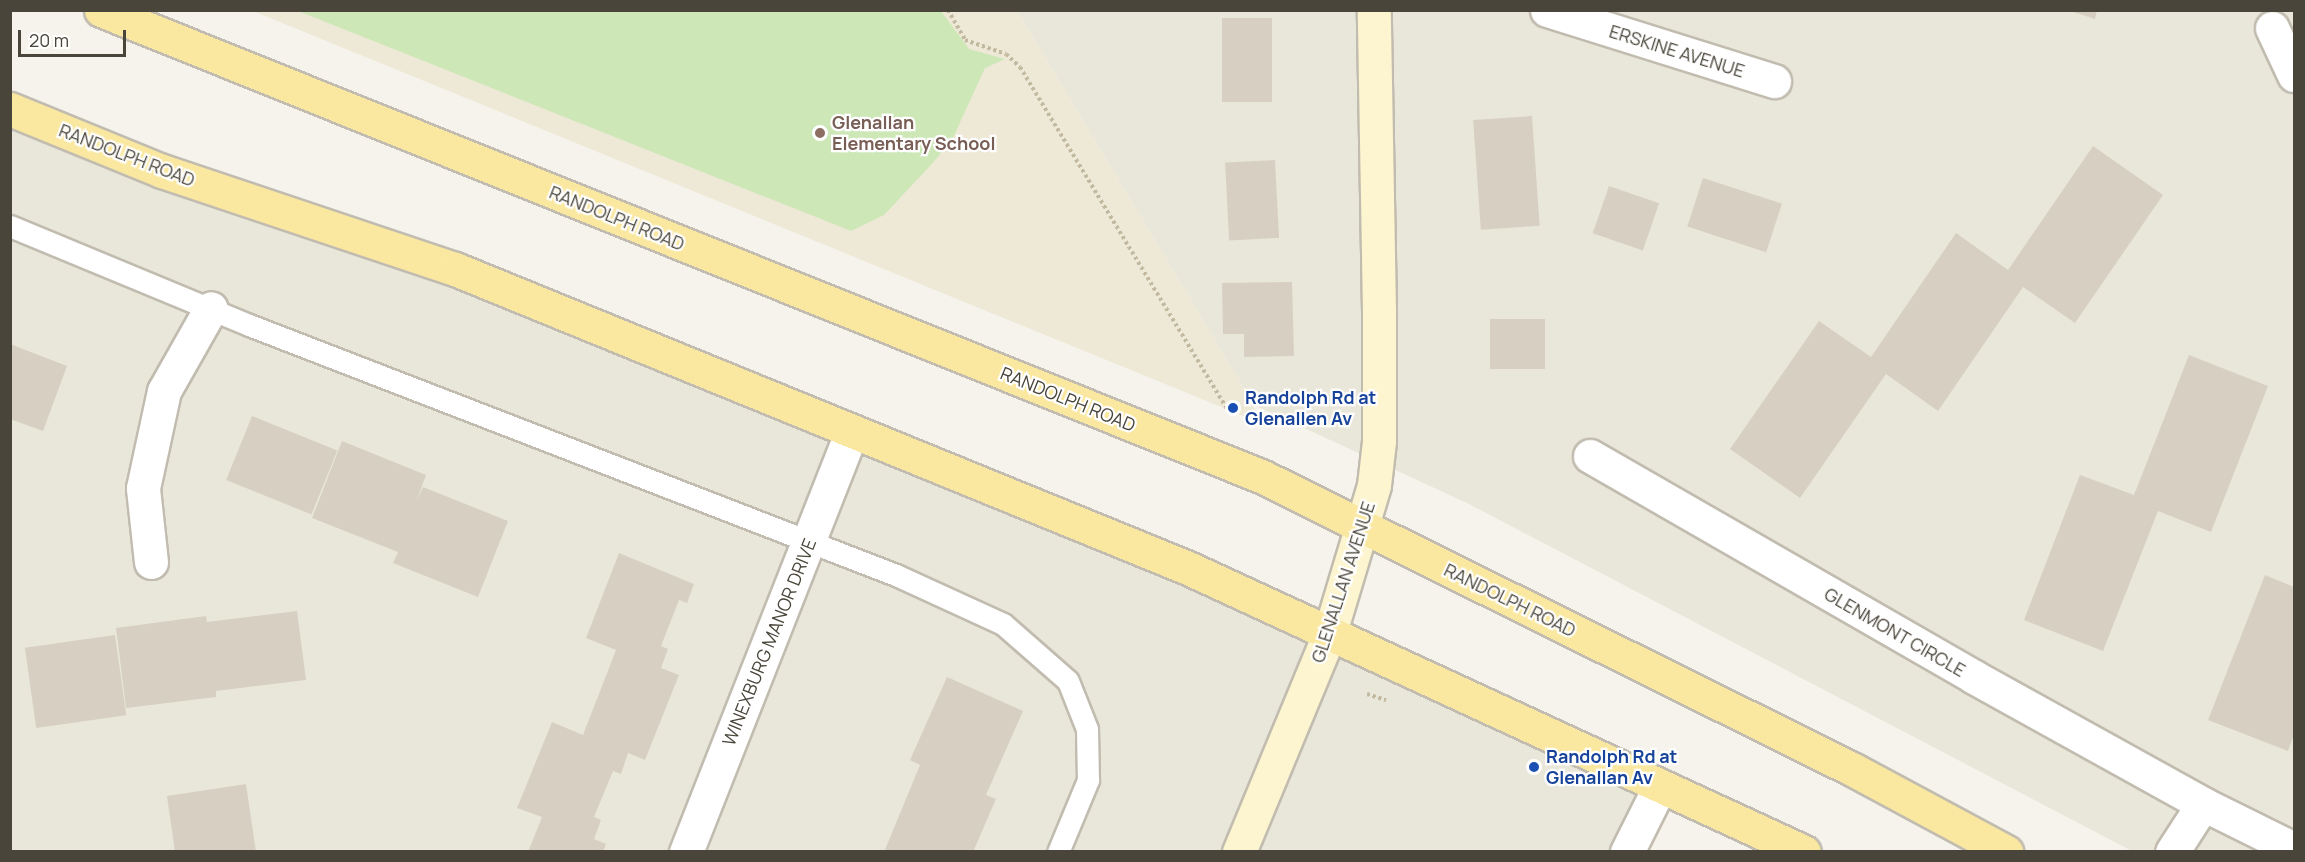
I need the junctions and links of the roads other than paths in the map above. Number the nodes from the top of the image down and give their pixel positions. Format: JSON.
{"nodes":[{"id":1,"x":101,"y":10,"type":"edge"},
{"id":2,"x":1374,"y":10,"type":"edge"},
{"id":3,"x":1546,"y":10,"type":"edge"},
{"id":4,"x":2272,"y":28,"type":"dead end"},
{"id":5,"x":2295,"y":75,"type":"edge"},
{"id":6,"x":1774,"y":81,"type":"dead end"},
{"id":7,"x":10,"y":109,"type":"edge"},
{"id":8,"x":10,"y":226,"type":"edge"},
{"id":9,"x":211,"y":308,"type":"junction"},
{"id":10,"x":851,"y":433,"type":"junction"},
{"id":11,"x":1590,"y":456,"type":"dead end"},
{"id":12,"x":1364,"y":527,"type":"junction"},
{"id":13,"x":810,"y":541,"type":"junction"},
{"id":14,"x":150,"y":562,"type":"dead end"},
{"id":15,"x":1330,"y":632,"type":"junction"},
{"id":16,"x":1660,"y":786,"type":"junction"},
{"id":17,"x":2203,"y":804,"type":"junction"},
{"id":18,"x":2295,"y":849,"type":"edge"},
{"id":19,"x":686,"y":852,"type":"edge"},
{"id":20,"x":1058,"y":852,"type":"edge"},
{"id":21,"x":1239,"y":852,"type":"edge"},
{"id":22,"x":1627,"y":852,"type":"edge"},
{"id":23,"x":1804,"y":852,"type":"edge"},
{"id":24,"x":2006,"y":852,"type":"edge"},
{"id":25,"x":2172,"y":852,"type":"edge"}],
"edges":[{"from":1,"to":12,"type":"main road","name":"RANDOLPH ROAD"},
{"from":2,"to":12,"type":"street","name":"GLENALLAN AVENUE"},
{"from":3,"to":6,"type":"street","name":"ERSKINE AVENUE"},
{"from":4,"to":5,"type":"street"},
{"from":7,"to":10,"type":"main road","name":"RANDOLPH ROAD"},
{"from":8,"to":9,"type":"lane"},
{"from":9,"to":13,"type":"lane"},
{"from":9,"to":14,"type":"street"},
{"from":10,"to":13,"type":"street","name":"WINEXBURG MANOR DRIVE"},
{"from":10,"to":15,"type":"main road","name":"RANDOLPH ROAD"},
{"from":11,"to":17,"type":"street","name":"GLENMONT CIRCLE"},
{"from":12,"to":15,"type":"street","name":"GLENALLAN AVENUE"},
{"from":12,"to":24,"type":"main road","name":"RANDOLPH ROAD"},
{"from":13,"to":19,"type":"street","name":"WINEXBURG MANOR DRIVE"},
{"from":13,"to":20,"type":"lane"},
{"from":15,"to":16,"type":"main road","name":"RANDOLPH ROAD"},
{"from":15,"to":21,"type":"street","name":"GLENALLAN AVENUE"},
{"from":16,"to":22,"type":"street"},
{"from":16,"to":23,"type":"main road","name":"RANDOLPH ROAD"},
{"from":17,"to":18,"type":"street","name":"GLENMONT CIRCLE"},
{"from":17,"to":25,"type":"street"}]}
